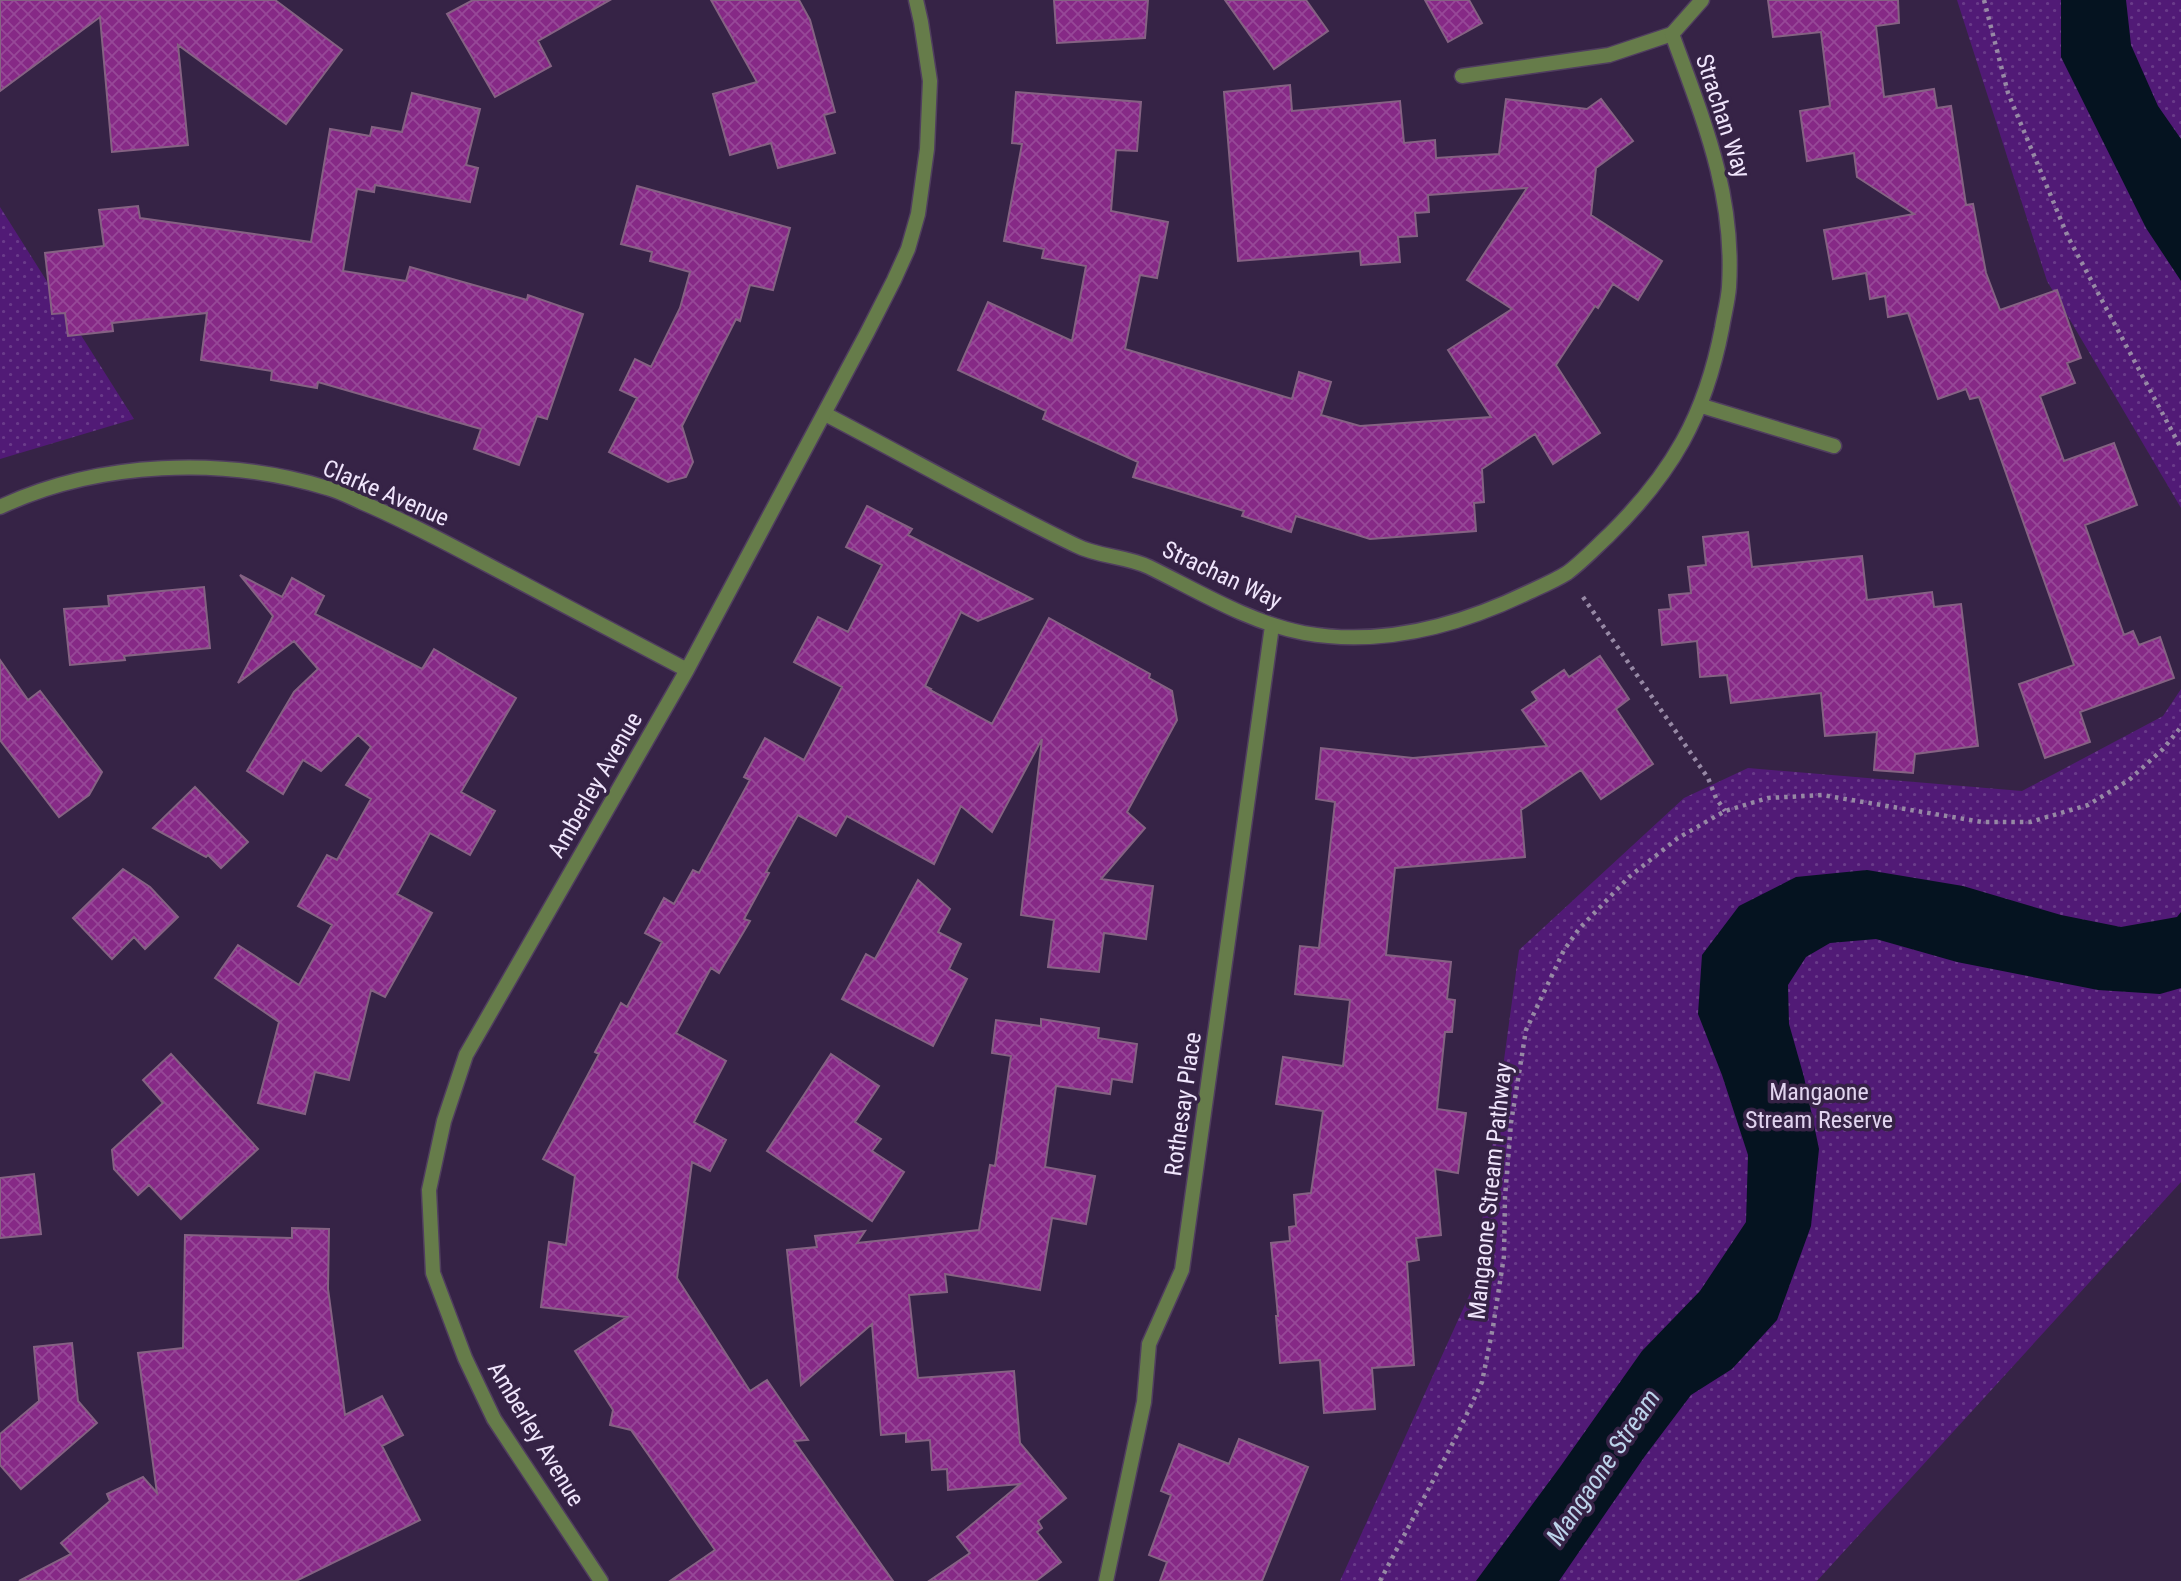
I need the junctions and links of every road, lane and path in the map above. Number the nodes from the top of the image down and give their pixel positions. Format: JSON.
{"nodes":[{"id":1,"x":916,"y":0,"type":"edge"},
{"id":2,"x":1702,"y":0,"type":"edge"},
{"id":3,"x":1984,"y":0,"type":"edge"},
{"id":4,"x":1672,"y":34,"type":"junction"},
{"id":5,"x":1462,"y":76,"type":"dead end"},
{"id":6,"x":1702,"y":406,"type":"junction"},
{"id":7,"x":825,"y":414,"type":"junction"},
{"id":8,"x":1835,"y":446,"type":"dead end"},
{"id":9,"x":2181,"y":448,"type":"edge"},
{"id":10,"x":0,"y":507,"type":"edge"},
{"id":11,"x":1567,"y":573,"type":"junction"},
{"id":12,"x":1272,"y":626,"type":"junction"},
{"id":13,"x":687,"y":670,"type":"junction"},
{"id":14,"x":2181,"y":727,"type":"edge"},
{"id":15,"x":1725,"y":811,"type":"junction"},
{"id":16,"x":601,"y":1581,"type":"edge"},
{"id":17,"x":1106,"y":1581,"type":"edge"},
{"id":18,"x":1380,"y":1581,"type":"edge"}],
"edges":[{"from":1,"to":7,"type":"street","name":"Amberley Avenue"},
{"from":2,"to":4,"type":"street"},
{"from":3,"to":9,"type":"path"},
{"from":4,"to":5,"type":"street"},
{"from":4,"to":6,"type":"street","name":"Strachan Way"},
{"from":6,"to":8,"type":"street"},
{"from":6,"to":11,"type":"street","name":"Strachan Way"},
{"from":7,"to":12,"type":"street","name":"Strachan Way"},
{"from":7,"to":13,"type":"street","name":"Amberley Avenue"},
{"from":10,"to":13,"type":"street","name":"Clarke Avenue"},
{"from":11,"to":12,"type":"street","name":"Strachan Way"},
{"from":11,"to":15,"type":"path"},
{"from":12,"to":17,"type":"street","name":"Rothesay Place"},
{"from":13,"to":16,"type":"street","name":"Amberley Avenue"},
{"from":14,"to":15,"type":"path","name":"Mangaone Stream Pathway"},
{"from":15,"to":18,"type":"path","name":"Mangaone Stream Pathway"}]}
